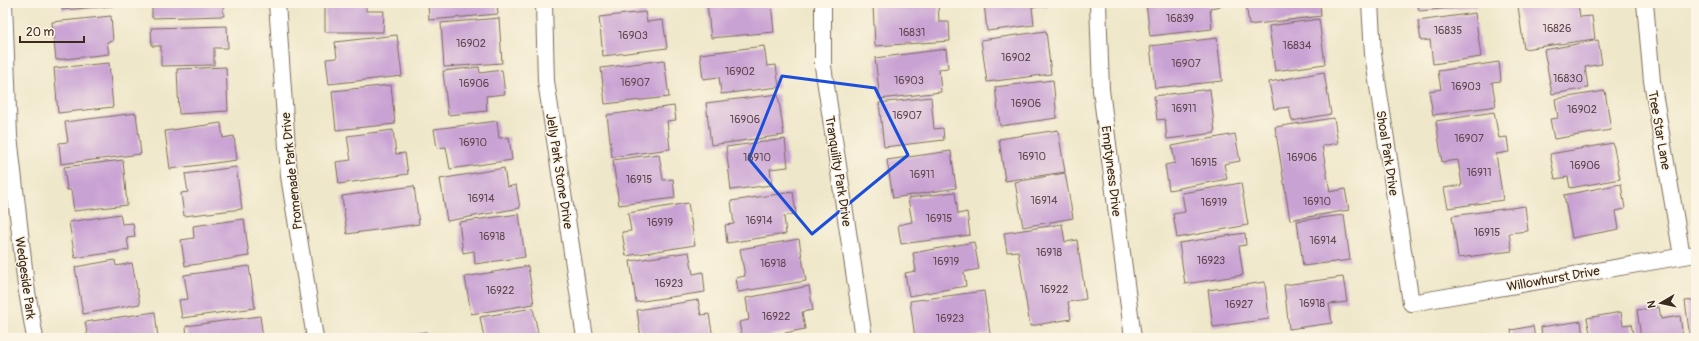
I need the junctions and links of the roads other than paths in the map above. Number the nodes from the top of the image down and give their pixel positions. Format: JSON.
{"nodes":[{"id":1,"x":4,"y":3,"type":"edge"},
{"id":2,"x":277,"y":3,"type":"edge"},
{"id":3,"x":544,"y":3,"type":"edge"},
{"id":4,"x":823,"y":3,"type":"edge"},
{"id":5,"x":1098,"y":3,"type":"edge"},
{"id":6,"x":1370,"y":3,"type":"edge"},
{"id":7,"x":1645,"y":3,"type":"edge"},
{"id":8,"x":1689,"y":255,"type":"edge"},
{"id":9,"x":1411,"y":303,"type":"joint"},
{"id":10,"x":35,"y":338,"type":"edge"},
{"id":11,"x":315,"y":338,"type":"edge"},
{"id":12,"x":585,"y":338,"type":"edge"},
{"id":13,"x":864,"y":338,"type":"edge"},
{"id":14,"x":1134,"y":338,"type":"edge"}],
"edges":[{"from":1,"to":10,"type":"street","name":"Wedgeside Park"},
{"from":2,"to":11,"type":"street","name":"Promenade Park Drive"},
{"from":3,"to":12,"type":"street","name":"Jelly Park Stone Drive"},
{"from":4,"to":13,"type":"street","name":"Tranquility Park Drive"},
{"from":5,"to":14,"type":"street","name":"Emptyness Drive"},
{"from":6,"to":9,"type":"street","name":"Shoal Park Drive"},
{"from":7,"to":8,"type":"street","name":"Tree Star Lane"},
{"from":8,"to":9,"type":"street","name":"Willowhurst Drive"}]}
